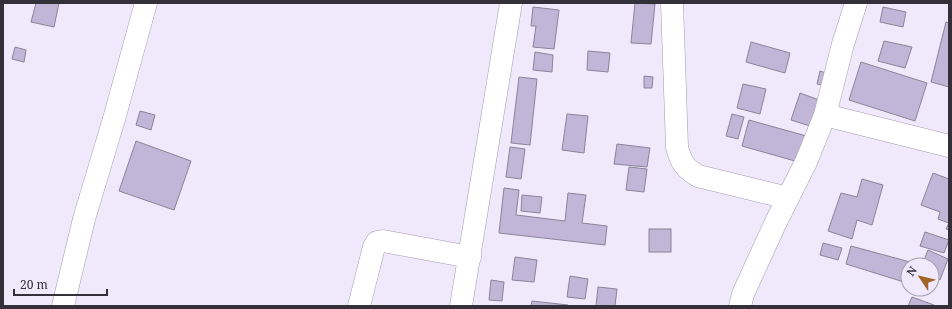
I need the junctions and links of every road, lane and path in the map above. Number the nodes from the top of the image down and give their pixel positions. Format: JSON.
{"nodes":[{"id":1,"x":146,"y":3,"type":"edge"},
{"id":2,"x":511,"y":3,"type":"edge"},
{"id":3,"x":672,"y":3,"type":"edge"},
{"id":4,"x":856,"y":3,"type":"edge"},
{"id":5,"x":825,"y":115,"type":"junction"},
{"id":6,"x":949,"y":146,"type":"edge"},
{"id":7,"x":788,"y":198,"type":"junction"},
{"id":8,"x":470,"y":257,"type":"junction"},
{"id":9,"x":63,"y":306,"type":"edge"},
{"id":10,"x":360,"y":306,"type":"edge"},
{"id":11,"x":461,"y":306,"type":"edge"},
{"id":12,"x":740,"y":306,"type":"edge"}],
"edges":[{"from":1,"to":9,"type":"street"},
{"from":2,"to":8,"type":"street"},
{"from":3,"to":7,"type":"street"},
{"from":4,"to":5,"type":"street"},
{"from":5,"to":6,"type":"street"},
{"from":5,"to":7,"type":"street"},
{"from":7,"to":12,"type":"street"},
{"from":8,"to":10,"type":"street"},
{"from":8,"to":11,"type":"street"}]}
